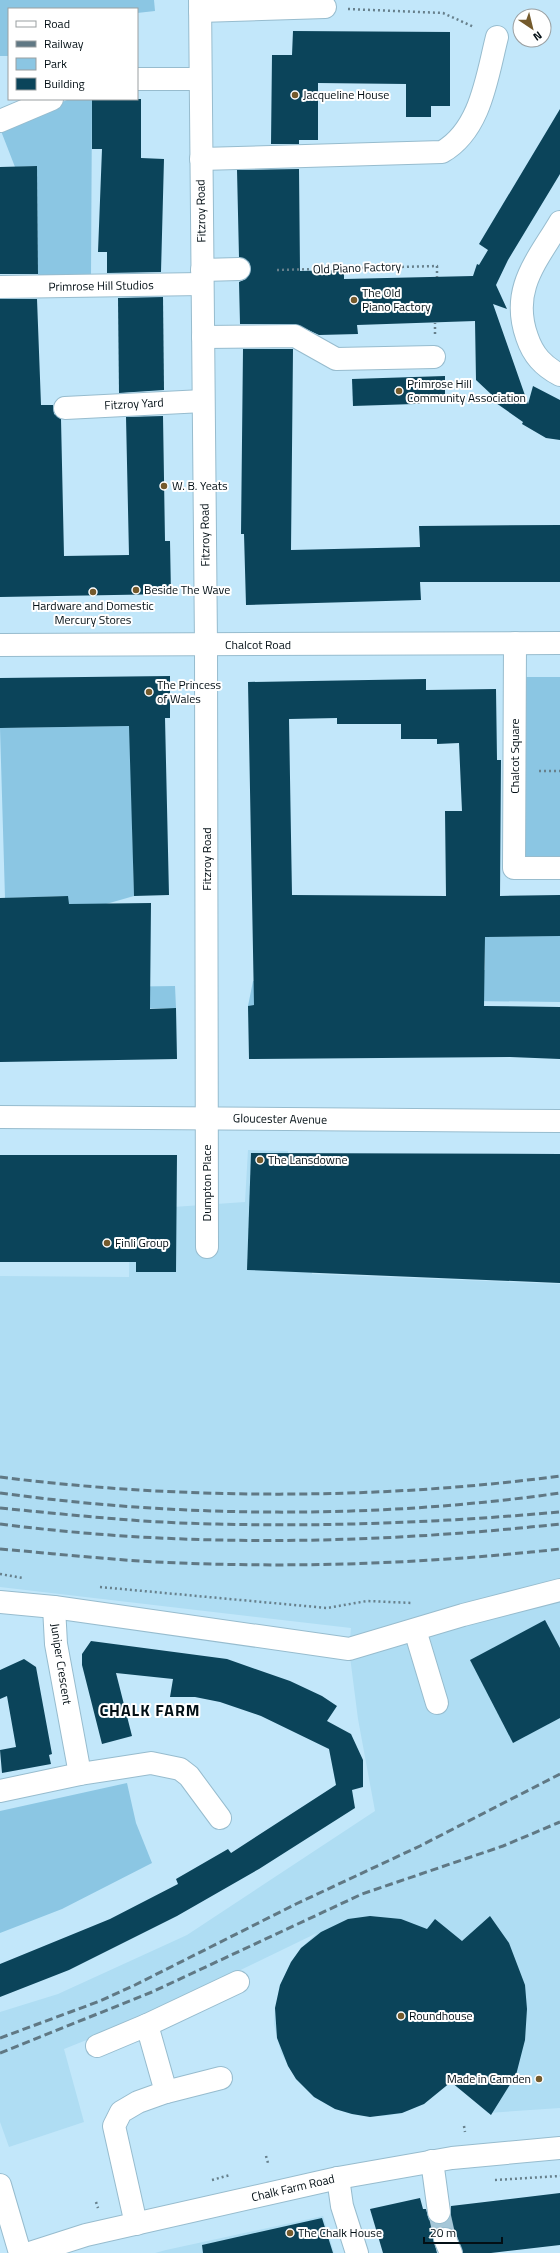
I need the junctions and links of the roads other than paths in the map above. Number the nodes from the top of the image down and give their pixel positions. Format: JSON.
{"nodes":[{"id":1,"x":200,"y":5,"type":"edge"},
{"id":2,"x":325,"y":7,"type":"road end"},
{"id":3,"x":497,"y":37,"type":"road end"},
{"id":4,"x":138,"y":79,"type":"edge"},
{"id":5,"x":200,"y":79,"type":"junction"},
{"id":6,"x":50,"y":100,"type":"edge"},
{"id":7,"x":0,"y":121,"type":"edge"},
{"id":8,"x":201,"y":159,"type":"junction"},
{"id":9,"x":560,"y":222,"type":"edge"},
{"id":10,"x":239,"y":269,"type":"dead end"},
{"id":11,"x":202,"y":277,"type":"junction"},
{"id":12,"x":0,"y":288,"type":"edge"},
{"id":13,"x":202,"y":337,"type":"junction"},
{"id":14,"x":434,"y":357,"type":"dead end"},
{"id":15,"x":560,"y":375,"type":"edge"},
{"id":16,"x":203,"y":401,"type":"junction"},
{"id":17,"x":65,"y":408,"type":"dead end"},
{"id":18,"x":515,"y":643,"type":"junction"},
{"id":19,"x":560,"y":643,"type":"edge"},
{"id":20,"x":0,"y":645,"type":"edge"},
{"id":21,"x":206,"y":645,"type":"junction"},
{"id":22,"x":560,"y":868,"type":"edge"},
{"id":23,"x":0,"y":1117,"type":"edge"},
{"id":24,"x":208,"y":1118,"type":"junction"},
{"id":25,"x":560,"y":1121,"type":"edge"},
{"id":26,"x":207,"y":1247,"type":"dead end"},
{"id":27,"x":560,"y":1590,"type":"edge"},
{"id":28,"x":0,"y":1602,"type":"edge"},
{"id":29,"x":54,"y":1607,"type":"junction"},
{"id":30,"x":415,"y":1630,"type":"junction"},
{"id":31,"x":437,"y":1703,"type":"dead end"},
{"id":32,"x":80,"y":1774,"type":"junction"},
{"id":33,"x":0,"y":1791,"type":"edge"},
{"id":34,"x":220,"y":1818,"type":"dead end"},
{"id":35,"x":238,"y":1982,"type":"dead end"},
{"id":36,"x":147,"y":2025,"type":"junction"},
{"id":37,"x":97,"y":2046,"type":"dead end"},
{"id":38,"x":221,"y":2078,"type":"dead end"},
{"id":39,"x":166,"y":2092,"type":"junction"},
{"id":40,"x":560,"y":2148,"type":"edge"},
{"id":41,"x":432,"y":2161,"type":"junction"},
{"id":42,"x":338,"y":2178,"type":"junction"},
{"id":43,"x":1,"y":2188,"type":"edge"},
{"id":44,"x":439,"y":2212,"type":"tunnel mouth"},
{"id":45,"x":136,"y":2224,"type":"junction"},
{"id":46,"x":20,"y":2253,"type":"edge"},
{"id":47,"x":30,"y":2253,"type":"edge"},
{"id":48,"x":357,"y":2253,"type":"edge"}],
"edges":[{"from":1,"to":2,"type":"street"},
{"from":1,"to":5,"type":"street","name":"Fitzroy Road"},
{"from":3,"to":8,"type":"street"},
{"from":4,"to":5,"type":"street"},
{"from":5,"to":8,"type":"street","name":"Fitzroy Road"},
{"from":6,"to":7,"type":"street"},
{"from":8,"to":11,"type":"street","name":"Fitzroy Road"},
{"from":9,"to":15,"type":"street"},
{"from":10,"to":11,"type":"street"},
{"from":11,"to":12,"type":"street","name":"Primrose Hill Studios"},
{"from":11,"to":13,"type":"street","name":"Fitzroy Road"},
{"from":13,"to":14,"type":"street"},
{"from":13,"to":16,"type":"street","name":"Fitzroy Road"},
{"from":16,"to":17,"type":"street","name":"Fitzroy Yard"},
{"from":16,"to":21,"type":"street","name":"Fitzroy Road"},
{"from":18,"to":19,"type":"street"},
{"from":18,"to":21,"type":"street","name":"Chalcot Road"},
{"from":18,"to":22,"type":"street","name":"Chalcot Square"},
{"from":20,"to":21,"type":"street","name":"Chalcot Road"},
{"from":21,"to":24,"type":"street","name":"Fitzroy Road"},
{"from":23,"to":24,"type":"street","name":"Gloucester Avenue"},
{"from":24,"to":25,"type":"street","name":"Gloucester Avenue"},
{"from":24,"to":26,"type":"street","name":"Dumpton Place"},
{"from":27,"to":30,"type":"street"},
{"from":28,"to":29,"type":"street","name":"Juniper Crescent"},
{"from":29,"to":30,"type":"street"},
{"from":29,"to":32,"type":"street","name":"Juniper Crescent"},
{"from":30,"to":31,"type":"street"},
{"from":32,"to":33,"type":"street"},
{"from":32,"to":34,"type":"street"},
{"from":35,"to":36,"type":"street"},
{"from":36,"to":37,"type":"street"},
{"from":36,"to":39,"type":"street"},
{"from":38,"to":39,"type":"street"},
{"from":39,"to":45,"type":"street"},
{"from":40,"to":41,"type":"street","name":"Chalk Farm Road"},
{"from":41,"to":42,"type":"street","name":"Chalk Farm Road"},
{"from":41,"to":44,"type":"street"},
{"from":42,"to":45,"type":"street","name":"Chalk Farm Road"},
{"from":42,"to":48,"type":"street"},
{"from":43,"to":46,"type":"street"},
{"from":45,"to":47,"type":"street","name":"Chalk Farm Road"}]}
